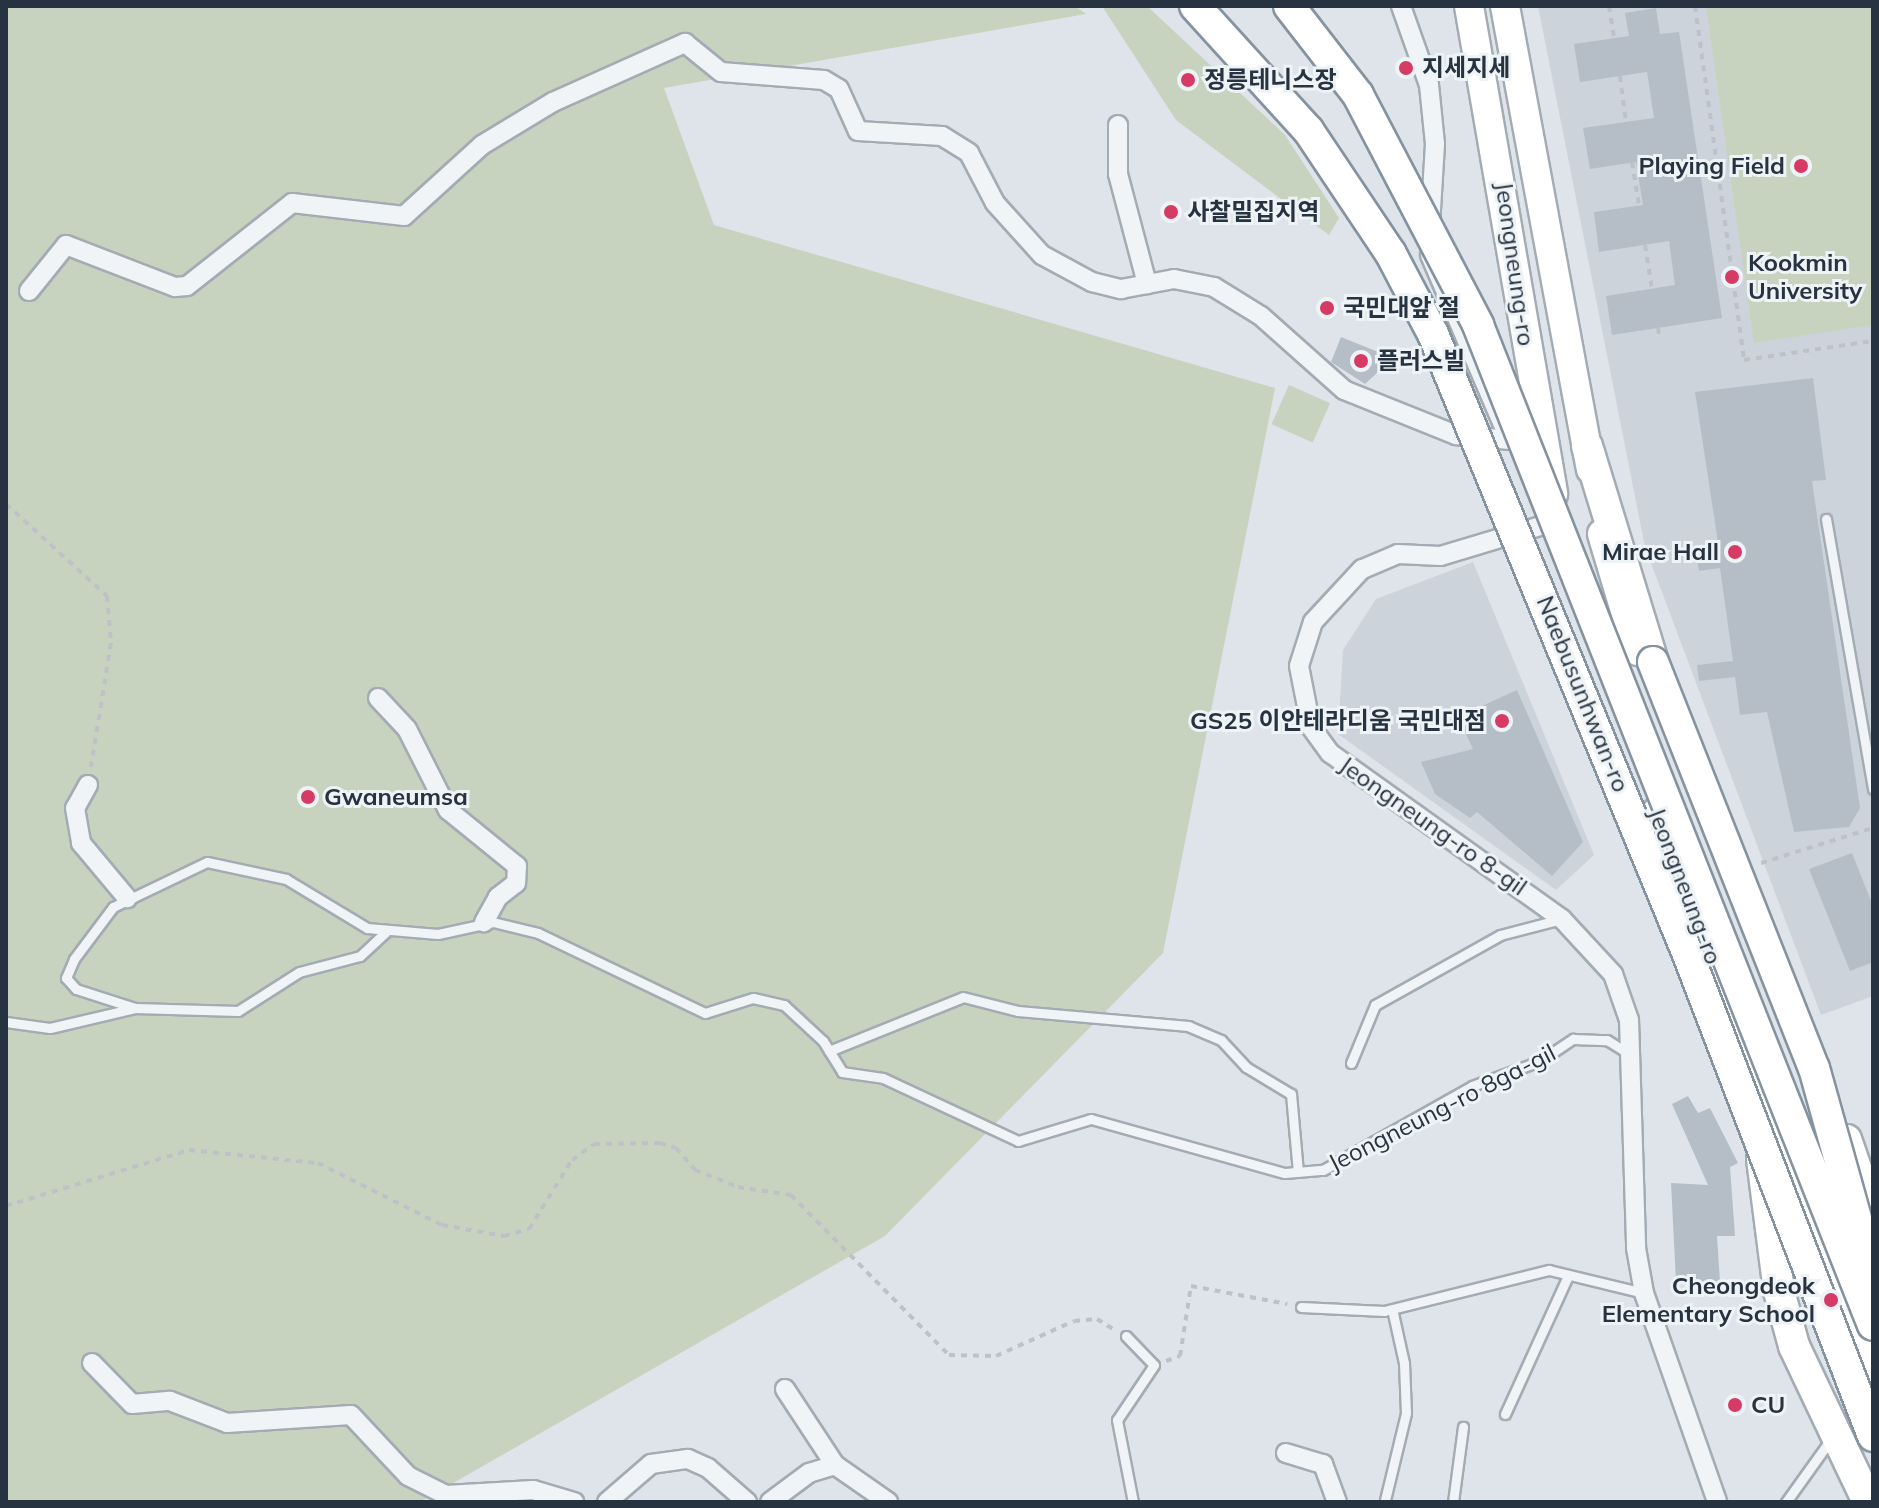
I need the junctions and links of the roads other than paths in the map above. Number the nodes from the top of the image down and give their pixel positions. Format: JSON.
{"nodes":[{"id":1,"x":1195,"y":6,"type":"edge"},
{"id":2,"x":1289,"y":6,"type":"edge"},
{"id":3,"x":1401,"y":6,"type":"edge"},
{"id":4,"x":1469,"y":6,"type":"edge"},
{"id":5,"x":1505,"y":6,"type":"edge"},
{"id":6,"x":1118,"y":125,"type":"dead end"},
{"id":7,"x":1147,"y":284,"type":"junction"},
{"id":8,"x":29,"y":291,"type":"dead end"},
{"id":9,"x":1510,"y":440,"type":"junction"},
{"id":10,"x":1587,"y":446,"type":"junction"},
{"id":11,"x":1826,"y":519,"type":"dead end"},
{"id":12,"x":1557,"y":521,"type":"junction"},
{"id":13,"x":378,"y":698,"type":"dead end"},
{"id":14,"x":1681,"y":765,"type":"junction"},
{"id":15,"x":88,"y":785,"type":"road end"},
{"id":16,"x":1873,"y":789,"type":"edge"},
{"id":17,"x":1657,"y":813,"type":"junction"},
{"id":18,"x":1758,"y":895,"type":"junction"},
{"id":19,"x":127,"y":898,"type":"junction"},
{"id":20,"x":1562,"y":919,"type":"junction"},
{"id":21,"x":484,"y":922,"type":"junction"},
{"id":22,"x":386,"y":932,"type":"junction"},
{"id":23,"x":1797,"y":996,"type":"junction"},
{"id":24,"x":135,"y":1008,"type":"junction"},
{"id":25,"x":6,"y":1022,"type":"edge"},
{"id":26,"x":829,"y":1051,"type":"junction"},
{"id":27,"x":1628,"y":1053,"type":"junction"},
{"id":28,"x":1351,"y":1063,"type":"dead end"},
{"id":29,"x":1298,"y":1172,"type":"junction"},
{"id":30,"x":1873,"y":1214,"type":"edge"},
{"id":31,"x":1568,"y":1276,"type":"junction"},
{"id":32,"x":1873,"y":1282,"type":"edge"},
{"id":33,"x":1644,"y":1293,"type":"junction"},
{"id":34,"x":1301,"y":1307,"type":"road end"},
{"id":35,"x":1392,"y":1309,"type":"junction"},
{"id":36,"x":1873,"y":1325,"type":"edge"},
{"id":37,"x":1126,"y":1336,"type":"road end"},
{"id":38,"x":92,"y":1363,"type":"dead end"},
{"id":39,"x":1873,"y":1378,"type":"edge"},
{"id":40,"x":785,"y":1389,"type":"dead end"},
{"id":41,"x":1505,"y":1414,"type":"dead end"},
{"id":42,"x":1463,"y":1427,"type":"dead end"},
{"id":43,"x":1873,"y":1436,"type":"edge"},
{"id":44,"x":1829,"y":1442,"type":"dead end"},
{"id":45,"x":1286,"y":1453,"type":"dead end"},
{"id":46,"x":835,"y":1465,"type":"junction"},
{"id":47,"x":1385,"y":1500,"type":"dead end"},
{"id":48,"x":574,"y":1502,"type":"edge"},
{"id":49,"x":607,"y":1502,"type":"edge"},
{"id":50,"x":747,"y":1502,"type":"edge"},
{"id":51,"x":770,"y":1502,"type":"edge"},
{"id":52,"x":888,"y":1502,"type":"edge"},
{"id":53,"x":1133,"y":1502,"type":"edge"},
{"id":54,"x":1337,"y":1502,"type":"edge"},
{"id":55,"x":1453,"y":1502,"type":"edge"},
{"id":56,"x":1717,"y":1502,"type":"edge"},
{"id":57,"x":1786,"y":1502,"type":"edge"},
{"id":58,"x":1868,"y":1502,"type":"edge"}],
"edges":[{"from":1,"to":43,"type":"highway","name":"Naebusunhwan-ro","bridge":true},
{"from":2,"to":36,"type":"highway","name":"Naebusunhwan-ro","bridge":true},
{"from":3,"to":9,"type":"street"},
{"from":4,"to":12,"type":"main road","name":"Jeongneung-ro"},
{"from":5,"to":10,"type":"main road","name":"Jeongneung-ro"},
{"from":6,"to":7,"type":"street"},
{"from":7,"to":8,"type":"street"},
{"from":7,"to":9,"type":"street"},
{"from":9,"to":12,"type":"street"},
{"from":10,"to":14,"type":"main road","name":"Jeongneung-ro"},
{"from":10,"to":18,"type":"main road","name":"Jeongneung-ro"},
{"from":10,"to":32,"type":"highway","bridge":true},
{"from":11,"to":16,"type":"lane"},
{"from":12,"to":17,"type":"main road","name":"Jeongneung-ro"},
{"from":12,"to":20,"type":"street","name":"Jeongneung-ro 8-gil"},
{"from":13,"to":21,"type":"street"},
{"from":14,"to":18,"type":"main road","name":"Jeongneung-ro"},
{"from":14,"to":23,"type":"main road","name":"Jeongneung-ro"},
{"from":15,"to":19,"type":"street"},
{"from":17,"to":39,"type":"main road","name":"Jeongneung-ro"},
{"from":17,"to":58,"type":"highway","bridge":true},
{"from":18,"to":23,"type":"main road","name":"Jeongneung-ro"},
{"from":19,"to":22,"type":"lane","name":"Jeongneung-ro 8ga-gil"},
{"from":19,"to":24,"type":"lane","name":"Jeongneung-ro 8ga-gil"},
{"from":20,"to":27,"type":"street","name":"Jeongneung-ro 8-gil"},
{"from":20,"to":28,"type":"lane","name":"Jeongneung-ro 8-gil"},
{"from":21,"to":22,"type":"lane","name":"Jeongneung-ro 8ga-gil"},
{"from":21,"to":26,"type":"lane","name":"Jeongneung-ro 8ga-gil"},
{"from":22,"to":24,"type":"lane"},
{"from":23,"to":30,"type":"main road","name":"Jeongneung-ro"},
{"from":24,"to":25,"type":"lane"},
{"from":26,"to":29,"type":"lane","name":"Jeongneung-ro 8ga-gil"},
{"from":26,"to":29,"type":"lane","name":"Jeongneung-ro 8ga-gil"},
{"from":27,"to":29,"type":"lane","name":"Jeongneung-ro 8ga-gil"},
{"from":27,"to":33,"type":"street","name":"Jeongneung-ro 8-gil"},
{"from":31,"to":33,"type":"lane"},
{"from":31,"to":35,"type":"lane"},
{"from":31,"to":41,"type":"lane"},
{"from":33,"to":56,"type":"street","name":"Jeongneung-ro 8-gil"},
{"from":34,"to":35,"type":"lane"},
{"from":35,"to":47,"type":"lane"},
{"from":37,"to":53,"type":"lane"},
{"from":38,"to":48,"type":"street"},
{"from":40,"to":46,"type":"street"},
{"from":42,"to":55,"type":"lane"},
{"from":44,"to":57,"type":"lane"},
{"from":45,"to":54,"type":"street"},
{"from":46,"to":51,"type":"street"},
{"from":46,"to":52,"type":"street"},
{"from":49,"to":50,"type":"street"}]}
